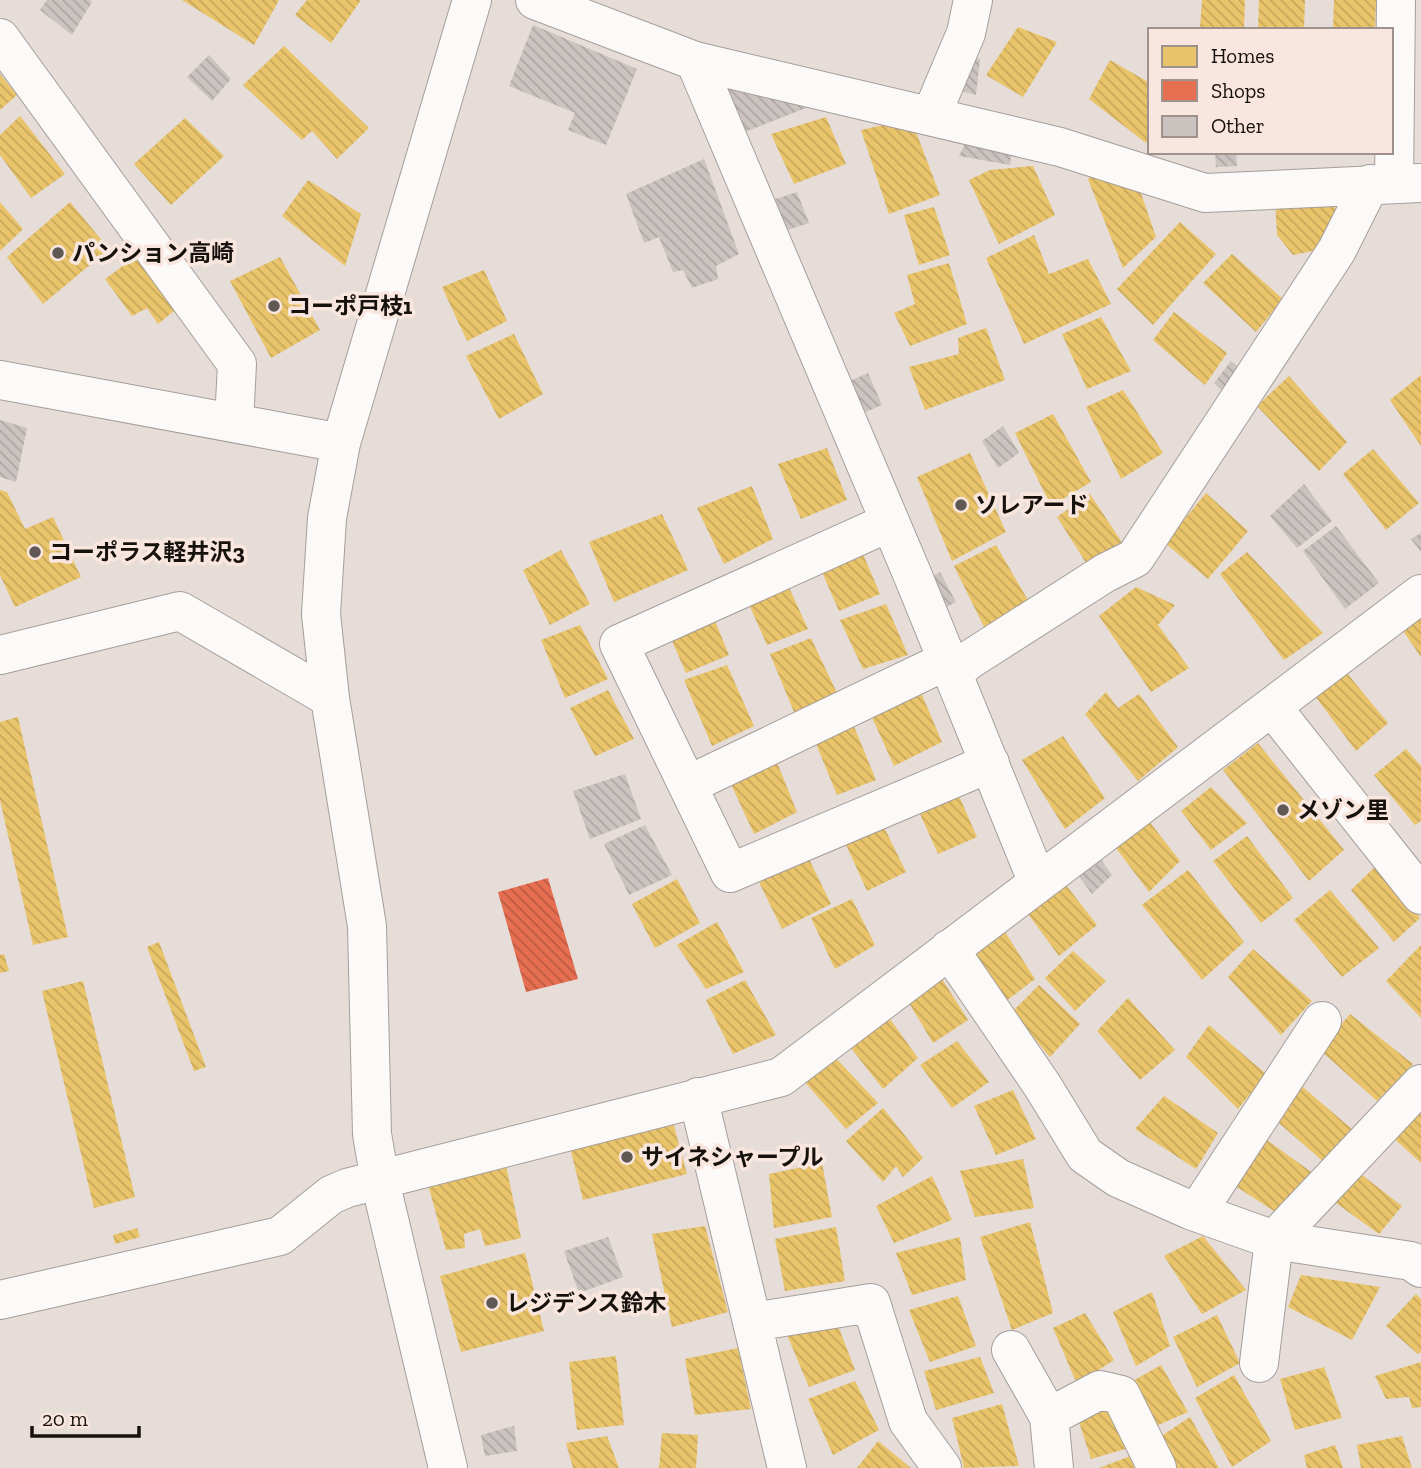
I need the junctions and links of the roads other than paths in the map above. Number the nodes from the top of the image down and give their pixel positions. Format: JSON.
{"nodes":[{"id":1,"x":472,"y":0,"type":"edge"},
{"id":2,"x":534,"y":0,"type":"edge"},
{"id":3,"x":973,"y":0,"type":"edge"},
{"id":4,"x":1396,"y":0,"type":"edge"},
{"id":5,"x":0,"y":38,"type":"edge"},
{"id":6,"x":695,"y":61,"type":"junction"},
{"id":7,"x":931,"y":116,"type":"junction"},
{"id":8,"x":1395,"y":184,"type":"edge"},
{"id":9,"x":0,"y":380,"type":"edge"},
{"id":10,"x":234,"y":422,"type":"junction"},
{"id":11,"x":341,"y":443,"type":"junction"},
{"id":12,"x":890,"y":522,"type":"junction"},
{"id":13,"x":1421,"y":594,"type":"edge"},
{"id":14,"x":0,"y":655,"type":"edge"},
{"id":15,"x":951,"y":667,"type":"junction"},
{"id":16,"x":330,"y":698,"type":"junction"},
{"id":17,"x":1272,"y":706,"type":"junction"},
{"id":18,"x":990,"y":763,"type":"junction"},
{"id":19,"x":688,"y":785,"type":"junction"},
{"id":20,"x":1038,"y":883,"type":"junction"},
{"id":21,"x":1421,"y":895,"type":"edge"},
{"id":22,"x":948,"y":949,"type":"junction"},
{"id":23,"x":1322,"y":1021,"type":"dead end"},
{"id":24,"x":1421,"y":1084,"type":"edge"},
{"id":25,"x":698,"y":1097,"type":"junction"},
{"id":26,"x":380,"y":1181,"type":"junction"},
{"id":27,"x":1197,"y":1212,"type":"junction"},
{"id":28,"x":1274,"y":1240,"type":"junction"},
{"id":29,"x":1421,"y":1268,"type":"edge"},
{"id":30,"x":0,"y":1300,"type":"edge"},
{"id":31,"x":752,"y":1322,"type":"junction"},
{"id":32,"x":1011,"y":1350,"type":"dead end"},
{"id":33,"x":1259,"y":1363,"type":"dead end"},
{"id":34,"x":1049,"y":1417,"type":"junction"},
{"id":35,"x":449,"y":1468,"type":"edge"},
{"id":36,"x":787,"y":1468,"type":"edge"},
{"id":37,"x":942,"y":1468,"type":"edge"},
{"id":38,"x":1054,"y":1468,"type":"edge"},
{"id":39,"x":1157,"y":1468,"type":"edge"}],
"edges":[{"from":1,"to":11,"type":"street"},
{"from":2,"to":6,"type":"street"},
{"from":3,"to":7,"type":"street"},
{"from":4,"to":8,"type":"street"},
{"from":5,"to":10,"type":"street"},
{"from":6,"to":7,"type":"street"},
{"from":6,"to":12,"type":"street"},
{"from":7,"to":8,"type":"street"},
{"from":8,"to":15,"type":"street"},
{"from":9,"to":10,"type":"street"},
{"from":10,"to":11,"type":"street"},
{"from":11,"to":16,"type":"street"},
{"from":12,"to":15,"type":"street"},
{"from":12,"to":19,"type":"street"},
{"from":13,"to":17,"type":"street"},
{"from":14,"to":16,"type":"street"},
{"from":15,"to":18,"type":"street"},
{"from":15,"to":19,"type":"street"},
{"from":16,"to":26,"type":"street"},
{"from":17,"to":20,"type":"street"},
{"from":17,"to":21,"type":"street"},
{"from":18,"to":19,"type":"street"},
{"from":18,"to":20,"type":"street"},
{"from":20,"to":22,"type":"street"},
{"from":22,"to":25,"type":"street"},
{"from":22,"to":27,"type":"street"},
{"from":23,"to":27,"type":"street"},
{"from":24,"to":28,"type":"street"},
{"from":25,"to":26,"type":"street"},
{"from":25,"to":31,"type":"street"},
{"from":26,"to":30,"type":"street"},
{"from":26,"to":35,"type":"street"},
{"from":27,"to":28,"type":"street"},
{"from":28,"to":29,"type":"street"},
{"from":28,"to":33,"type":"street"},
{"from":31,"to":36,"type":"street"},
{"from":31,"to":37,"type":"street"},
{"from":32,"to":34,"type":"street"},
{"from":34,"to":38,"type":"street"},
{"from":34,"to":39,"type":"street"}]}
